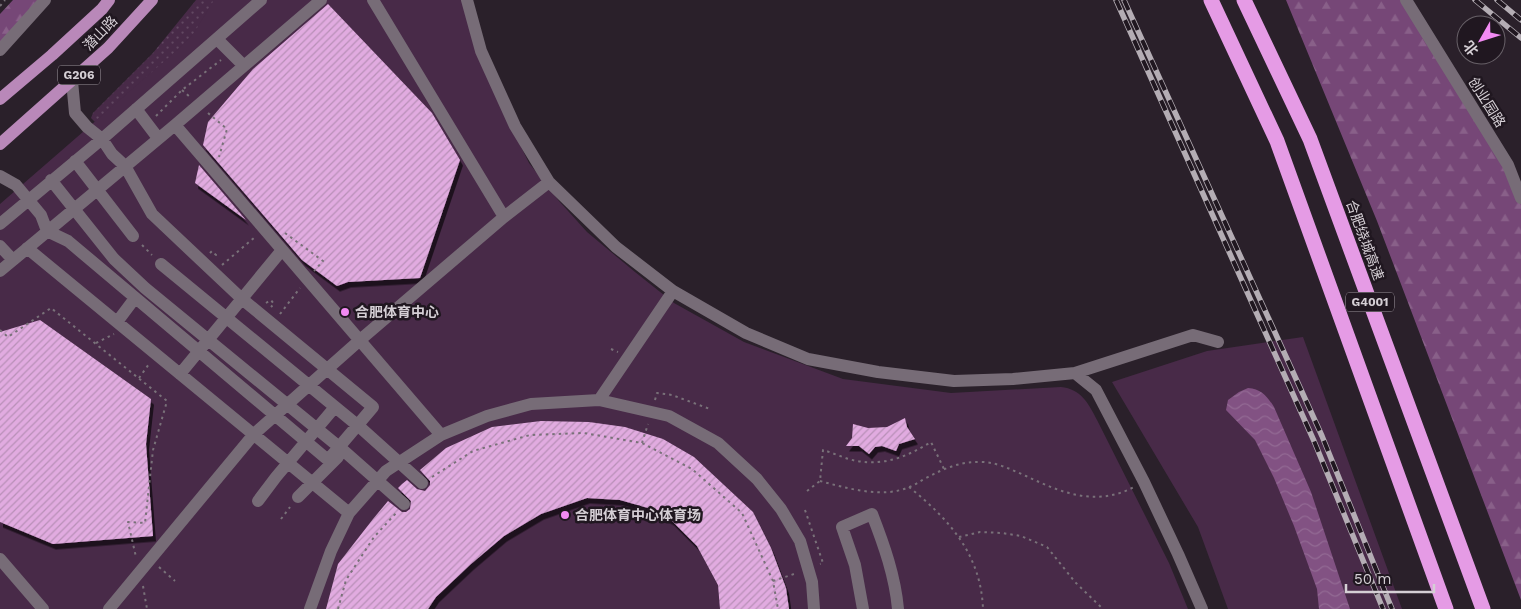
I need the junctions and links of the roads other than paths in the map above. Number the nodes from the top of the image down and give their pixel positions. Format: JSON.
{"nodes":[{"id":1,"x":45,"y":0,"type":"edge"},
{"id":2,"x":109,"y":0,"type":"edge"},
{"id":3,"x":152,"y":0,"type":"edge"},
{"id":4,"x":261,"y":0,"type":"edge"},
{"id":5,"x":321,"y":0,"type":"edge"},
{"id":6,"x":373,"y":0,"type":"edge"},
{"id":7,"x":467,"y":0,"type":"edge"},
{"id":8,"x":1211,"y":0,"type":"edge"},
{"id":9,"x":1244,"y":0,"type":"edge"},
{"id":10,"x":1406,"y":0,"type":"edge"},
{"id":11,"x":217,"y":39,"type":"junction"},
{"id":12,"x":0,"y":50,"type":"edge"},
{"id":13,"x":244,"y":66,"type":"junction"},
{"id":14,"x":72,"y":81,"type":"junction"},
{"id":15,"x":0,"y":99,"type":"edge"},
{"id":16,"x":136,"y":109,"type":"junction"},
{"id":17,"x":175,"y":125,"type":"junction"},
{"id":18,"x":158,"y":138,"type":"junction"},
{"id":19,"x":102,"y":139,"type":"junction"},
{"id":20,"x":0,"y":144,"type":"edge"},
{"id":21,"x":75,"y":161,"type":"junction"},
{"id":22,"x":1508,"y":165,"type":"junction"},
{"id":23,"x":125,"y":166,"type":"junction"},
{"id":24,"x":1521,"y":173,"type":"edge"},
{"id":25,"x":0,"y":176,"type":"edge"},
{"id":26,"x":51,"y":180,"type":"junction"},
{"id":27,"x":549,"y":182,"type":"junction"},
{"id":28,"x":97,"y":189,"type":"junction"},
{"id":29,"x":1521,"y":198,"type":"edge"},
{"id":30,"x":28,"y":200,"type":"junction"},
{"id":31,"x":74,"y":208,"type":"junction"},
{"id":32,"x":504,"y":217,"type":"junction"},
{"id":33,"x":0,"y":224,"type":"edge"},
{"id":34,"x":47,"y":231,"type":"junction"},
{"id":35,"x":133,"y":236,"type":"road end"},
{"id":36,"x":0,"y":246,"type":"edge"},
{"id":37,"x":27,"y":248,"type":"junction"},
{"id":38,"x":282,"y":250,"type":"junction"},
{"id":39,"x":13,"y":260,"type":"junction"},
{"id":40,"x":161,"y":264,"type":"road end"},
{"id":41,"x":0,"y":271,"type":"edge"},
{"id":42,"x":673,"y":291,"type":"junction"},
{"id":43,"x":135,"y":298,"type":"junction"},
{"id":44,"x":242,"y":299,"type":"junction"},
{"id":45,"x":117,"y":322,"type":"junction"},
{"id":46,"x":360,"y":340,"type":"junction"},
{"id":47,"x":1218,"y":342,"type":"dead end"},
{"id":48,"x":199,"y":352,"type":"junction"},
{"id":49,"x":328,"y":369,"type":"junction"},
{"id":50,"x":1075,"y":373,"type":"junction"},
{"id":51,"x":180,"y":374,"type":"junction"},
{"id":52,"x":600,"y":400,"type":"junction"},
{"id":53,"x":335,"y":407,"type":"junction"},
{"id":54,"x":275,"y":415,"type":"junction"},
{"id":55,"x":316,"y":429,"type":"junction"},
{"id":56,"x":362,"y":429,"type":"junction"},
{"id":57,"x":254,"y":434,"type":"junction"},
{"id":58,"x":441,"y":435,"type":"junction"},
{"id":59,"x":344,"y":451,"type":"junction"},
{"id":60,"x":422,"y":483,"type":"road end"},
{"id":61,"x":298,"y":497,"type":"road end"},
{"id":62,"x":258,"y":501,"type":"dead end"},
{"id":63,"x":404,"y":504,"type":"road end"},
{"id":64,"x":349,"y":513,"type":"junction"},
{"id":65,"x":0,"y":559,"type":"edge"},
{"id":66,"x":43,"y":609,"type":"edge"},
{"id":67,"x":109,"y":609,"type":"edge"},
{"id":68,"x":310,"y":609,"type":"edge"},
{"id":69,"x":814,"y":609,"type":"edge"},
{"id":70,"x":862,"y":609,"type":"edge"},
{"id":71,"x":898,"y":609,"type":"edge"},
{"id":72,"x":1202,"y":609,"type":"edge"},
{"id":73,"x":1446,"y":609,"type":"edge"},
{"id":74,"x":1483,"y":609,"type":"edge"}],
"edges":[{"from":1,"to":12,"type":"street"},
{"from":2,"to":15,"type":"main road","name":"潜山路","number":"G206"},
{"from":3,"to":14,"type":"main road","name":"潜山路","number":"G206"},
{"from":4,"to":11,"type":"street"},
{"from":5,"to":13,"type":"street"},
{"from":6,"to":32,"type":"street"},
{"from":7,"to":27,"type":"street"},
{"from":8,"to":73,"type":"highway","number":"G4001"},
{"from":9,"to":74,"type":"highway","name":"合肥绕城高速","number":"G4001"},
{"from":10,"to":22,"type":"street","name":"创业园路"},
{"from":11,"to":13,"type":"street"},
{"from":11,"to":16,"type":"street"},
{"from":13,"to":17,"type":"street"},
{"from":14,"to":19,"type":"street"},
{"from":14,"to":20,"type":"main road","name":"潜山路","number":"G206"},
{"from":16,"to":18,"type":"street"},
{"from":16,"to":19,"type":"street"},
{"from":17,"to":18,"type":"street"},
{"from":17,"to":38,"type":"street"},
{"from":18,"to":23,"type":"street"},
{"from":19,"to":21,"type":"street"},
{"from":19,"to":23,"type":"street"},
{"from":21,"to":26,"type":"street"},
{"from":21,"to":28,"type":"street"},
{"from":22,"to":24,"type":"street"},
{"from":22,"to":29,"type":"street","name":"创业园路"},
{"from":23,"to":28,"type":"street"},
{"from":23,"to":44,"type":"street"},
{"from":25,"to":30,"type":"street"},
{"from":26,"to":30,"type":"street"},
{"from":26,"to":31,"type":"street"},
{"from":27,"to":32,"type":"street"},
{"from":27,"to":42,"type":"street"},
{"from":28,"to":31,"type":"street"},
{"from":28,"to":35,"type":"street"},
{"from":30,"to":33,"type":"street"},
{"from":30,"to":34,"type":"street"},
{"from":31,"to":34,"type":"street"},
{"from":31,"to":55,"type":"street"},
{"from":32,"to":46,"type":"street"},
{"from":34,"to":37,"type":"street"},
{"from":34,"to":43,"type":"street"},
{"from":36,"to":39,"type":"street"},
{"from":37,"to":39,"type":"street"},
{"from":37,"to":45,"type":"street"},
{"from":38,"to":44,"type":"street"},
{"from":38,"to":46,"type":"street"},
{"from":39,"to":41,"type":"street"},
{"from":40,"to":53,"type":"street"},
{"from":42,"to":50,"type":"street"},
{"from":42,"to":52,"type":"street"},
{"from":43,"to":45,"type":"street"},
{"from":43,"to":48,"type":"street"},
{"from":44,"to":48,"type":"street"},
{"from":44,"to":49,"type":"street"},
{"from":45,"to":51,"type":"street"},
{"from":46,"to":49,"type":"street"},
{"from":46,"to":58,"type":"street"},
{"from":47,"to":50,"type":"street"},
{"from":48,"to":51,"type":"street"},
{"from":48,"to":54,"type":"street"},
{"from":49,"to":54,"type":"street"},
{"from":49,"to":54,"type":"street"},
{"from":50,"to":72,"type":"street"},
{"from":51,"to":57,"type":"street"},
{"from":52,"to":58,"type":"street"},
{"from":52,"to":69,"type":"street"},
{"from":53,"to":55,"type":"street"},
{"from":53,"to":56,"type":"street"},
{"from":54,"to":57,"type":"street"},
{"from":55,"to":59,"type":"street"},
{"from":55,"to":62,"type":"street"},
{"from":56,"to":59,"type":"street"},
{"from":56,"to":60,"type":"street"},
{"from":57,"to":64,"type":"street"},
{"from":57,"to":67,"type":"street"},
{"from":58,"to":64,"type":"street"},
{"from":59,"to":61,"type":"street"},
{"from":59,"to":63,"type":"street"},
{"from":64,"to":68,"type":"street"},
{"from":65,"to":66,"type":"street"},
{"from":70,"to":71,"type":"street"}]}
